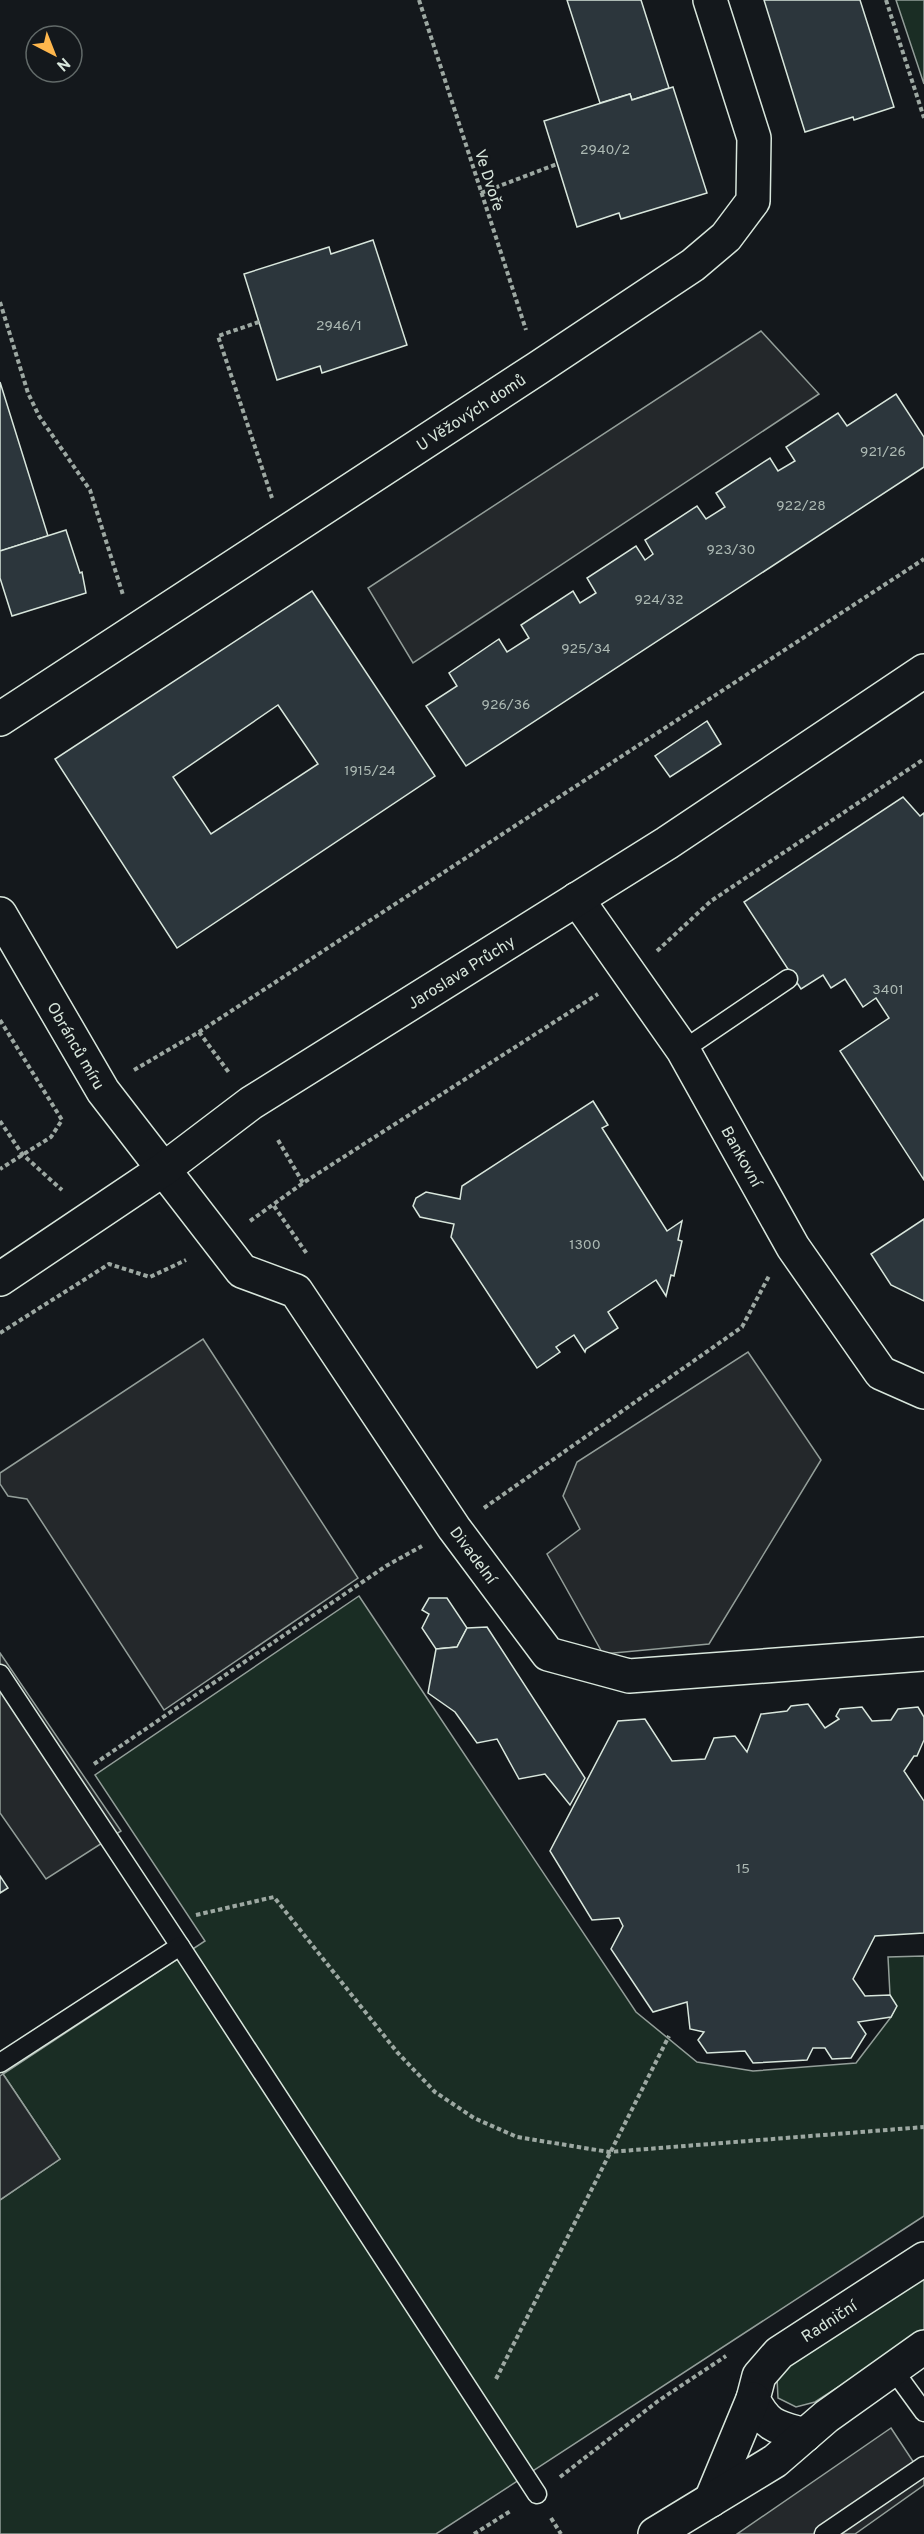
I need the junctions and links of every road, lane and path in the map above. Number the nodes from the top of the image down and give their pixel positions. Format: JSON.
{"nodes":[{"id":1,"x":419,"y":0,"type":"edge"},
{"id":2,"x":710,"y":0,"type":"edge"},
{"id":3,"x":886,"y":0,"type":"edge"},
{"id":4,"x":924,"y":118,"type":"edge"},
{"id":5,"x":557,"y":164,"type":"dead end"},
{"id":6,"x":481,"y":192,"type":"junction"},
{"id":7,"x":0,"y":302,"type":"edge"},
{"id":8,"x":259,"y":322,"type":"dead end"},
{"id":9,"x":538,"y":368,"type":"junction"},
{"id":10,"x":273,"y":502,"type":"dead end"},
{"id":11,"x":924,"y":559,"type":"edge"},
{"id":12,"x":126,"y":599,"type":"dead end"},
{"id":13,"x":924,"y":671,"type":"edge"},
{"id":14,"x":0,"y":719,"type":"edge"},
{"id":15,"x":924,"y":759,"type":"edge"},
{"id":16,"x":577,"y":899,"type":"junction"},
{"id":17,"x":0,"y":914,"type":"edge"},
{"id":18,"x":653,"y":954,"type":"dead end"},
{"id":19,"x":789,"y":979,"type":"dead end"},
{"id":20,"x":603,"y":990,"type":"dead end"},
{"id":21,"x":0,"y":1020,"type":"edge"},
{"id":22,"x":199,"y":1032,"type":"junction"},
{"id":23,"x":683,"y":1050,"type":"junction"},
{"id":24,"x":129,"y":1073,"type":"dead end"},
{"id":25,"x":231,"y":1074,"type":"dead end"},
{"id":26,"x":0,"y":1121,"type":"edge"},
{"id":27,"x":278,"y":1140,"type":"dead end"},
{"id":28,"x":22,"y":1154,"type":"junction"},
{"id":29,"x":0,"y":1169,"type":"edge"},
{"id":30,"x":164,"y":1169,"type":"junction"},
{"id":31,"x":303,"y":1183,"type":"junction"},
{"id":32,"x":62,"y":1190,"type":"dead end"},
{"id":33,"x":247,"y":1223,"type":"dead end"},
{"id":34,"x":192,"y":1257,"type":"dead end"},
{"id":35,"x":783,"y":1257,"type":"junction"},
{"id":36,"x":0,"y":1279,"type":"edge"},
{"id":37,"x":0,"y":1333,"type":"edge"},
{"id":38,"x":924,"y":1392,"type":"edge"},
{"id":39,"x":480,"y":1510,"type":"dead end"},
{"id":40,"x":424,"y":1545,"type":"dead end"},
{"id":41,"x":924,"y":1654,"type":"edge"},
{"id":42,"x":0,"y":1674,"type":"edge"},
{"id":43,"x":69,"y":1781,"type":"junction"},
{"id":44,"x":165,"y":1922,"type":"junction"},
{"id":45,"x":180,"y":1946,"type":"junction"},
{"id":46,"x":669,"y":2036,"type":"dead end"},
{"id":47,"x":0,"y":2063,"type":"edge"},
{"id":48,"x":924,"y":2127,"type":"edge"},
{"id":49,"x":609,"y":2152,"type":"junction"},
{"id":50,"x":924,"y":2259,"type":"edge"},
{"id":51,"x":924,"y":2347,"type":"edge"},
{"id":52,"x":779,"y":2353,"type":"junction"},
{"id":53,"x":892,"y":2368,"type":"junction"},
{"id":54,"x":753,"y":2399,"type":"junction"},
{"id":55,"x":481,"y":2411,"type":"junction"},
{"id":56,"x":924,"y":2412,"type":"edge"},
{"id":57,"x":805,"y":2435,"type":"junction"},
{"id":58,"x":924,"y":2466,"type":"edge"},
{"id":59,"x":537,"y":2494,"type":"junction"},
{"id":60,"x":711,"y":2500,"type":"junction"},
{"id":61,"x":474,"y":2534,"type":"edge"},
{"id":62,"x":655,"y":2534,"type":"edge"},
{"id":63,"x":824,"y":2534,"type":"edge"}],
"edges":[{"from":1,"to":6,"type":"path","name":"Ve Dvoře"},
{"from":2,"to":9,"type":"street","name":"U Věžových domů"},
{"from":3,"to":4,"type":"path"},
{"from":5,"to":6,"type":"path"},
{"from":6,"to":9,"type":"path","name":"Ve Dvoře"},
{"from":7,"to":12,"type":"path"},
{"from":8,"to":10,"type":"path"},
{"from":9,"to":14,"type":"street","name":"U Věžových domů"},
{"from":11,"to":22,"type":"path"},
{"from":13,"to":16,"type":"street","name":"Jaroslava Průchy"},
{"from":15,"to":18,"type":"path"},
{"from":16,"to":23,"type":"street","name":"Bankovní"},
{"from":16,"to":30,"type":"street","name":"Jaroslava Průchy"},
{"from":17,"to":30,"type":"street","name":"Obránců míru"},
{"from":19,"to":23,"type":"lane"},
{"from":20,"to":31,"type":"path"},
{"from":21,"to":28,"type":"path"},
{"from":22,"to":24,"type":"path"},
{"from":22,"to":25,"type":"path"},
{"from":23,"to":35,"type":"street","name":"Bankovní"},
{"from":26,"to":28,"type":"path"},
{"from":27,"to":31,"type":"path"},
{"from":28,"to":29,"type":"path"},
{"from":28,"to":32,"type":"path"},
{"from":30,"to":36,"type":"street","name":"Jaroslava Průchy"},
{"from":30,"to":41,"type":"street","name":"Divadelní"},
{"from":31,"to":33,"type":"path"},
{"from":34,"to":37,"type":"path"},
{"from":35,"to":38,"type":"street","name":"Bankovní"},
{"from":35,"to":39,"type":"path"},
{"from":40,"to":43,"type":"path"},
{"from":42,"to":43,"type":"lane"},
{"from":43,"to":44,"type":"lane"},
{"from":44,"to":45,"type":"lane"},
{"from":44,"to":49,"type":"path"},
{"from":45,"to":47,"type":"lane"},
{"from":45,"to":55,"type":"lane"},
{"from":46,"to":49,"type":"path"},
{"from":48,"to":49,"type":"path"},
{"from":49,"to":55,"type":"path"},
{"from":50,"to":52,"type":"street","name":"Radniční"},
{"from":51,"to":53,"type":"street"},
{"from":52,"to":54,"type":"street","name":"Radniční"},
{"from":52,"to":59,"type":"path"},
{"from":53,"to":56,"type":"lane"},
{"from":53,"to":57,"type":"street"},
{"from":54,"to":57,"type":"street"},
{"from":54,"to":60,"type":"street","name":"Radniční"},
{"from":55,"to":59,"type":"lane"},
{"from":57,"to":60,"type":"street"},
{"from":58,"to":63,"type":"lane"},
{"from":59,"to":61,"type":"path"},
{"from":60,"to":62,"type":"street"}]}
